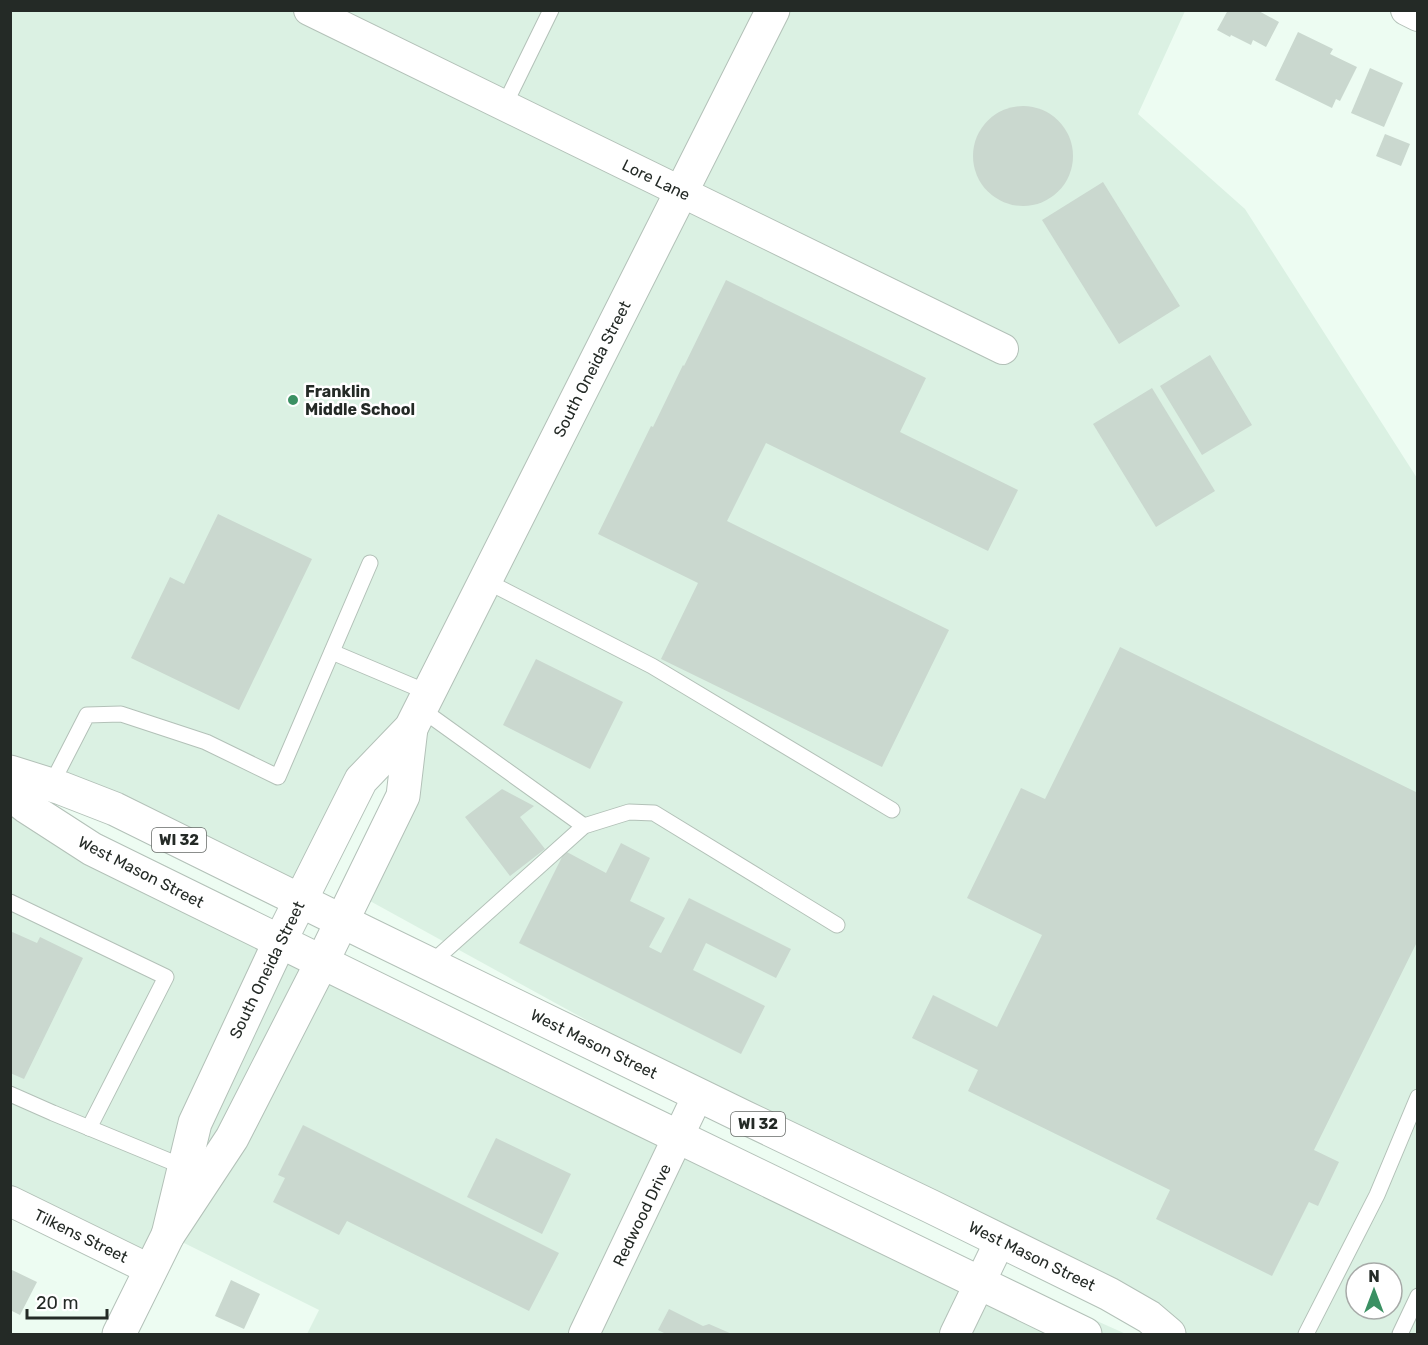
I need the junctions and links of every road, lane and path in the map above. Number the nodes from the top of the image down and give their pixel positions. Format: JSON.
{"nodes":[{"id":1,"x":773,"y":10,"type":"edge"},
{"id":2,"x":1406,"y":10,"type":"edge"},
{"id":3,"x":546,"y":12,"type":"edge"},
{"id":4,"x":319,"y":13,"type":"edge"},
{"id":5,"x":1418,"y":16,"type":"edge"},
{"id":6,"x":504,"y":106,"type":"junction"},
{"id":7,"x":681,"y":192,"type":"junction"},
{"id":8,"x":1004,"y":349,"type":"dead end"},
{"id":9,"x":370,"y":563,"type":"dead end"},
{"id":10,"x":486,"y":581,"type":"junction"},
{"id":11,"x":332,"y":652,"type":"junction"},
{"id":12,"x":421,"y":710,"type":"junction"},
{"id":13,"x":10,"y":772,"type":"edge"},
{"id":14,"x":51,"y":785,"type":"junction"},
{"id":15,"x":10,"y":794,"type":"edge"},
{"id":16,"x":892,"y":810,"type":"dead end"},
{"id":17,"x":584,"y":826,"type":"junction"},
{"id":18,"x":300,"y":901,"type":"junction"},
{"id":19,"x":10,"y":902,"type":"edge"},
{"id":20,"x":342,"y":921,"type":"junction"},
{"id":21,"x":837,"y":925,"type":"dead end"},
{"id":22,"x":280,"y":941,"type":"junction"},
{"id":23,"x":322,"y":962,"type":"junction"},
{"id":24,"x":430,"y":964,"type":"junction"},
{"id":25,"x":10,"y":1094,"type":"edge"},
{"id":26,"x":698,"y":1095,"type":"junction"},
{"id":27,"x":1418,"y":1097,"type":"edge"},
{"id":28,"x":89,"y":1128,"type":"junction"},
{"id":29,"x":679,"y":1137,"type":"junction"},
{"id":30,"x":184,"y":1167,"type":"junction"},
{"id":31,"x":10,"y":1201,"type":"edge"},
{"id":32,"x":168,"y":1235,"type":"junction"},
{"id":33,"x":1000,"y":1241,"type":"junction"},
{"id":34,"x":151,"y":1270,"type":"junction"},
{"id":35,"x":980,"y":1283,"type":"junction"},
{"id":36,"x":1418,"y":1296,"type":"edge"},
{"id":37,"x":119,"y":1335,"type":"edge"},
{"id":38,"x":584,"y":1335,"type":"edge"},
{"id":39,"x":955,"y":1335,"type":"edge"},
{"id":40,"x":1085,"y":1335,"type":"edge"},
{"id":41,"x":1169,"y":1335,"type":"edge"},
{"id":42,"x":1306,"y":1335,"type":"edge"},
{"id":43,"x":1400,"y":1335,"type":"edge"}],
"edges":[{"from":1,"to":7,"type":"main road","name":"South Oneida Street"},
{"from":2,"to":5,"type":"street"},
{"from":3,"to":6,"type":"lane"},
{"from":4,"to":6,"type":"street","name":"Lore Lane"},
{"from":6,"to":7,"type":"street","name":"Lore Lane"},
{"from":7,"to":8,"type":"street","name":"Lore Lane"},
{"from":7,"to":10,"type":"main road","name":"South Oneida Street"},
{"from":9,"to":11,"type":"lane"},
{"from":10,"to":12,"type":"main road","name":"South Oneida Street"},
{"from":10,"to":16,"type":"lane"},
{"from":11,"to":12,"type":"lane"},
{"from":11,"to":14,"type":"lane"},
{"from":12,"to":17,"type":"lane"},
{"from":12,"to":18,"type":"main road","name":"South Oneida Street"},
{"from":12,"to":20,"type":"main road","name":"South Oneida Street"},
{"from":13,"to":14,"type":"main road","name":"West Mason Street","number":"WI 32"},
{"from":14,"to":18,"type":"main road","name":"West Mason Street","number":"WI 32"},
{"from":15,"to":22,"type":"main road","name":"West Mason Street","number":"WI 32"},
{"from":17,"to":21,"type":"lane"},
{"from":17,"to":24,"type":"lane"},
{"from":18,"to":20,"type":"main road","name":"West Mason Street","number":"WI 32"},
{"from":18,"to":22,"type":"main road","name":"South Oneida Street"},
{"from":19,"to":28,"type":"lane"},
{"from":20,"to":23,"type":"main road","name":"South Oneida Street"},
{"from":20,"to":24,"type":"main road","name":"West Mason Street","number":"WI 32"},
{"from":22,"to":23,"type":"main road","name":"West Mason Street","number":"WI 32"},
{"from":22,"to":30,"type":"main road","name":"South Oneida Street"},
{"from":23,"to":29,"type":"main road","name":"West Mason Street","number":"WI 32"},
{"from":23,"to":32,"type":"main road","name":"South Oneida Street"},
{"from":24,"to":26,"type":"main road","name":"West Mason Street","number":"WI 32"},
{"from":25,"to":28,"type":"lane"},
{"from":26,"to":29,"type":"street","name":"Redwood Drive"},
{"from":26,"to":33,"type":"main road","name":"West Mason Street","number":"WI 32"},
{"from":27,"to":42,"type":"lane"},
{"from":28,"to":30,"type":"lane"},
{"from":29,"to":35,"type":"main road","name":"West Mason Street","number":"WI 32"},
{"from":29,"to":38,"type":"street","name":"Redwood Drive"},
{"from":30,"to":32,"type":"main road","name":"South Oneida Street"},
{"from":31,"to":34,"type":"street","name":"Tilkens Street"},
{"from":32,"to":34,"type":"main road","name":"South Oneida Street"},
{"from":33,"to":35,"type":"street"},
{"from":33,"to":41,"type":"main road","name":"West Mason Street","number":"WI 32"},
{"from":34,"to":37,"type":"main road","name":"South Oneida Street"},
{"from":35,"to":39,"type":"street"},
{"from":35,"to":40,"type":"main road","name":"West Mason Street","number":"WI 32"},
{"from":36,"to":43,"type":"lane"}]}
